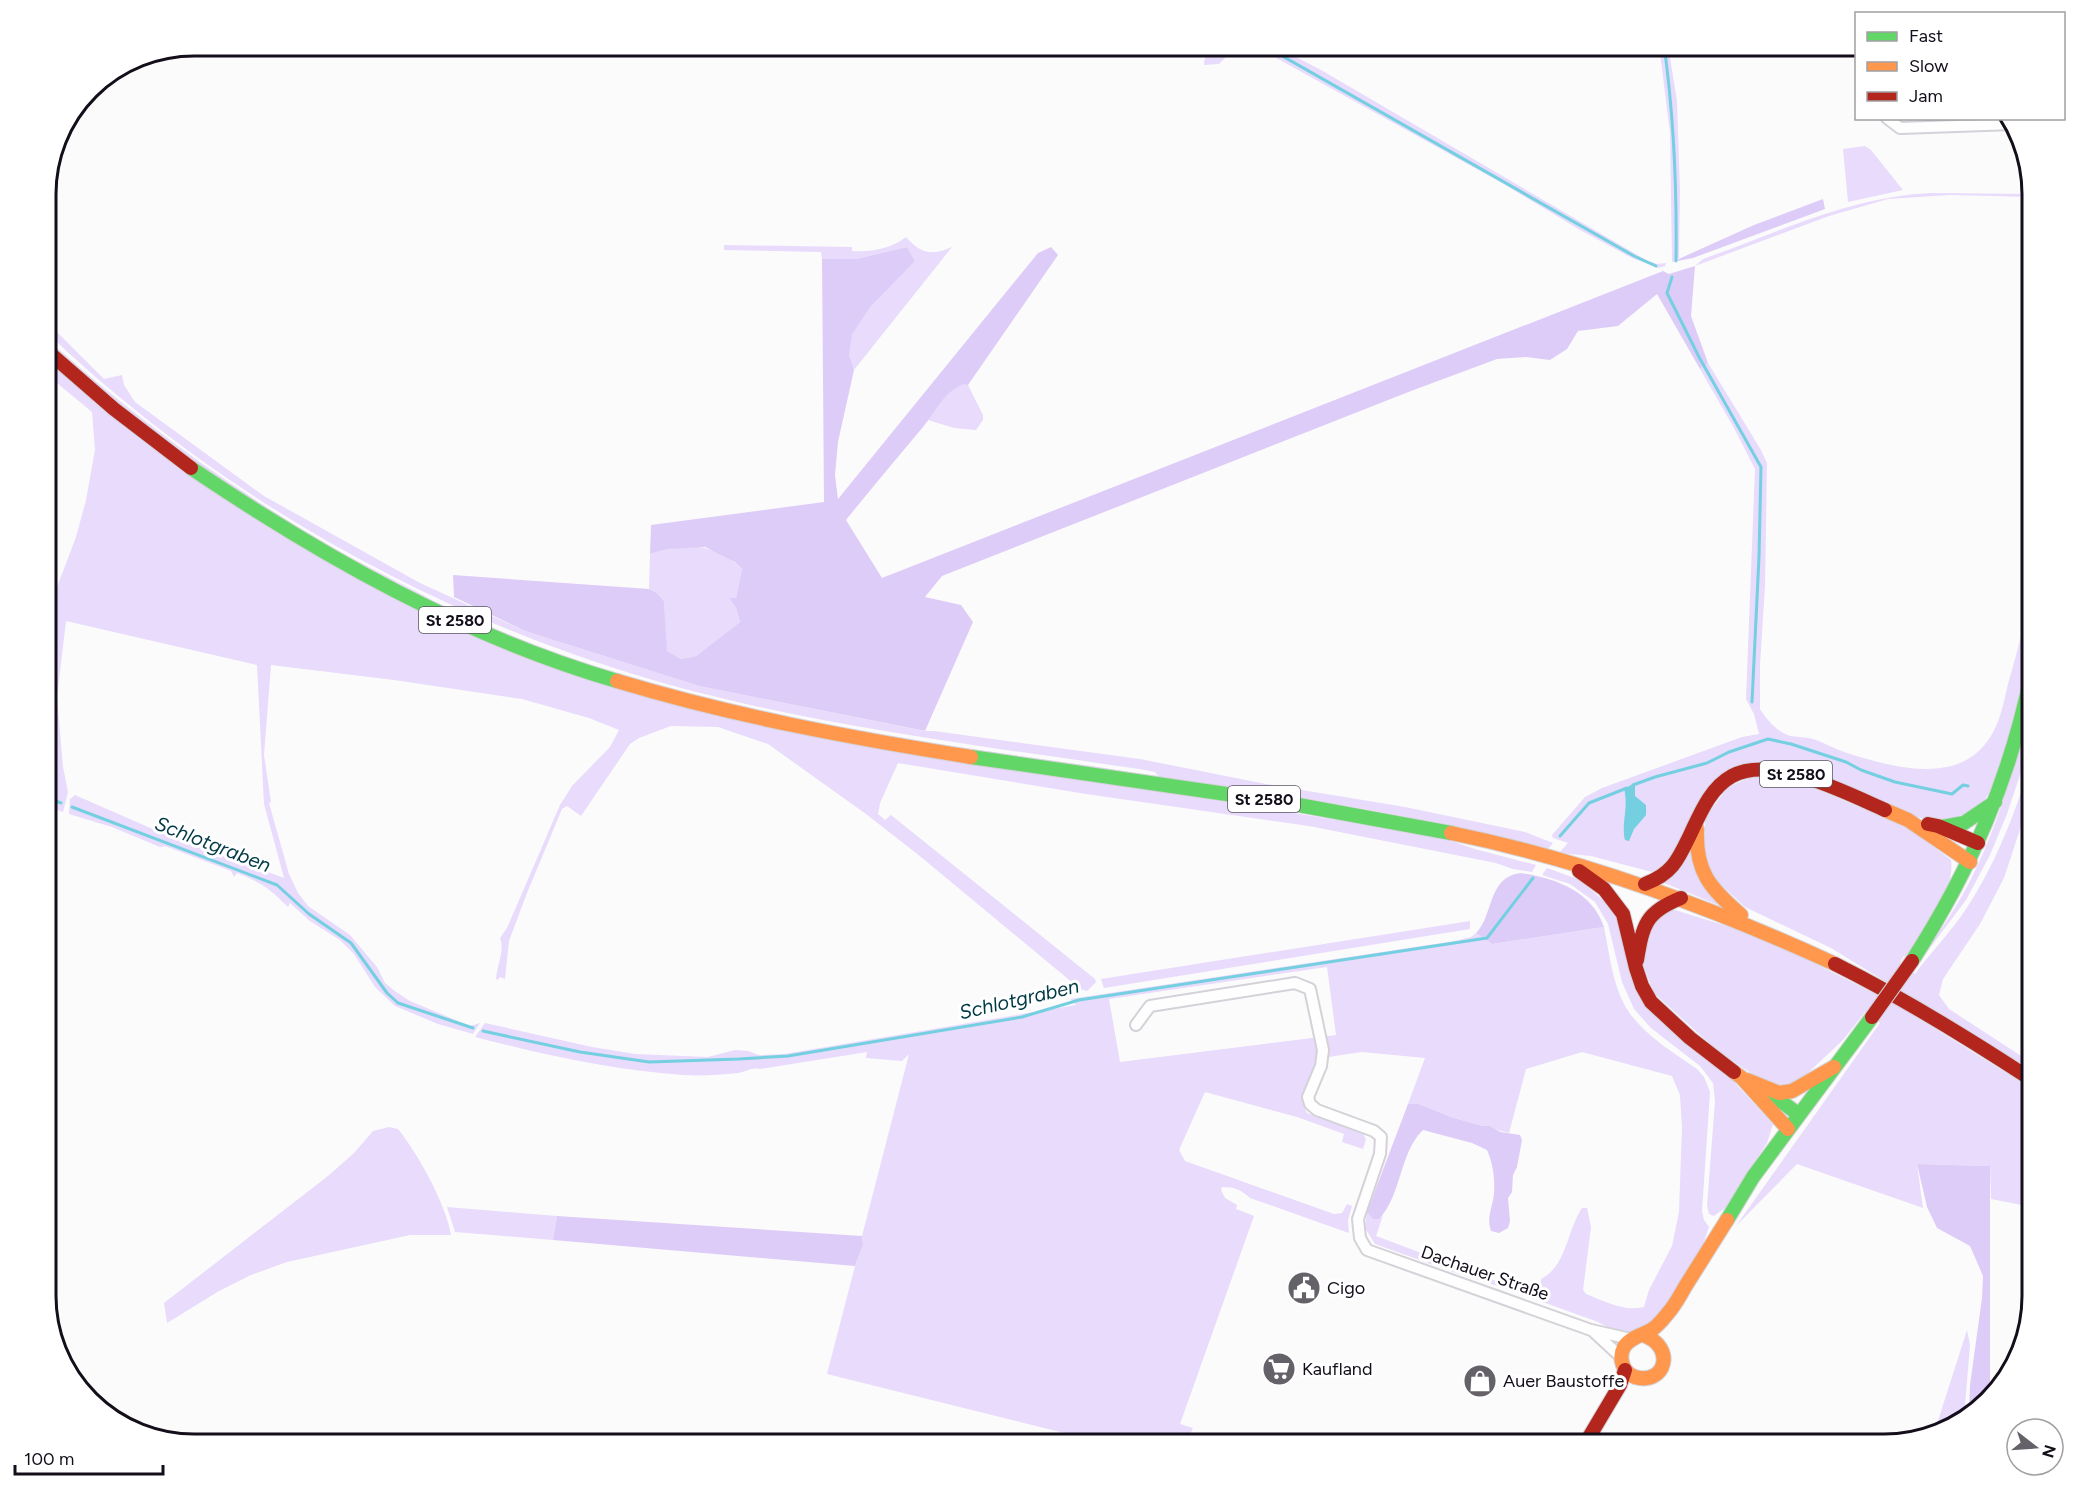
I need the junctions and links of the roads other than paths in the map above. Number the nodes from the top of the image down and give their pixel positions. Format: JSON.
{"nodes":[{"id":1,"x":1890,"y":120,"type":"edge"},
{"id":2,"x":2003,"y":124,"type":"edge"},
{"id":3,"x":56,"y":358,"type":"edge"},
{"id":4,"x":2022,"y":717,"type":"edge"},
{"id":5,"x":1995,"y":802,"type":"junction"},
{"id":6,"x":1698,"y":819,"type":"junction"},
{"id":7,"x":1908,"y":820,"type":"junction"},
{"id":8,"x":1938,"y":826,"type":"junction"},
{"id":9,"x":1978,"y":843,"type":"junction"},
{"id":10,"x":1564,"y":860,"type":"junction"},
{"id":11,"x":1970,"y":862,"type":"junction"},
{"id":12,"x":1645,"y":884,"type":"junction"},
{"id":13,"x":1681,"y":898,"type":"junction"},
{"id":14,"x":1754,"y":926,"type":"junction"},
{"id":15,"x":1636,"y":968,"type":"junction"},
{"id":16,"x":1136,"y":1024,"type":"dead end"},
{"id":17,"x":1834,"y":1067,"type":"junction"},
{"id":18,"x":2022,"y":1073,"type":"edge"},
{"id":19,"x":1742,"y":1078,"type":"junction"},
{"id":20,"x":1764,"y":1088,"type":"junction"},
{"id":21,"x":1798,"y":1114,"type":"junction"},
{"id":22,"x":1788,"y":1129,"type":"junction"},
{"id":23,"x":1670,"y":1311,"type":"junction"},
{"id":24,"x":1591,"y":1330,"type":"junction"},
{"id":25,"x":1637,"y":1337,"type":"junction"},
{"id":26,"x":1662,"y":1346,"type":"junction"},
{"id":27,"x":1623,"y":1364,"type":"junction"},
{"id":28,"x":1638,"y":1378,"type":"junction"},
{"id":29,"x":1592,"y":1434,"type":"edge"},
{"id":30,"x":1602,"y":1434,"type":"edge"}],
"edges":[{"from":1,"to":2,"type":"street"},
{"from":3,"to":10,"type":"main road","number":"St 2580"},
{"from":4,"to":5,"type":"main road"},
{"from":5,"to":8,"type":"main road","number":"St 2580"},
{"from":5,"to":9,"type":"main road"},
{"from":6,"to":7,"type":"main road","number":"St 2580"},
{"from":6,"to":12,"type":"main road","number":"St 2580"},
{"from":6,"to":14,"type":"main road","number":"St 2580"},
{"from":7,"to":8,"type":"main road","number":"St 2580"},
{"from":7,"to":11,"type":"main road","number":"St 2580"},
{"from":8,"to":9,"type":"main road","number":"St 2580"},
{"from":9,"to":11,"type":"main road"},
{"from":10,"to":12,"type":"main road","number":"St 2580"},
{"from":10,"to":15,"type":"main road","number":"St 2580"},
{"from":11,"to":17,"type":"main road","bridge":true},
{"from":12,"to":13,"type":"main road","number":"St 2580"},
{"from":13,"to":14,"type":"main road","number":"St 2580"},
{"from":13,"to":15,"type":"main road"},
{"from":14,"to":18,"type":"main road","number":"St 2580"},
{"from":15,"to":19,"type":"main road","number":"St 2580"},
{"from":16,"to":24,"type":"street","name":"Dachauer Straße"},
{"from":17,"to":20,"type":"main road","number":"St 2580"},
{"from":17,"to":21,"type":"main road"},
{"from":19,"to":20,"type":"main road","number":"St 2580"},
{"from":19,"to":22,"type":"main road","number":"St 2580"},
{"from":20,"to":21,"type":"main road","number":"St 2580"},
{"from":21,"to":22,"type":"main road"},
{"from":22,"to":23,"type":"main road"},
{"from":23,"to":25,"type":"main road"},
{"from":23,"to":26,"type":"main road"},
{"from":24,"to":25,"type":"street","name":"Dachauer Straße"},
{"from":24,"to":27,"type":"street","name":"Dachauer Straße"},
{"from":25,"to":26,"type":"main road","name":"Dachauer Straße"},
{"from":25,"to":27,"type":"main road"},
{"from":26,"to":28,"type":"main road"},
{"from":27,"to":28,"type":"main road","name":"Dachauer Straße"},
{"from":27,"to":29,"type":"main road"},
{"from":28,"to":30,"type":"main road"}]}
